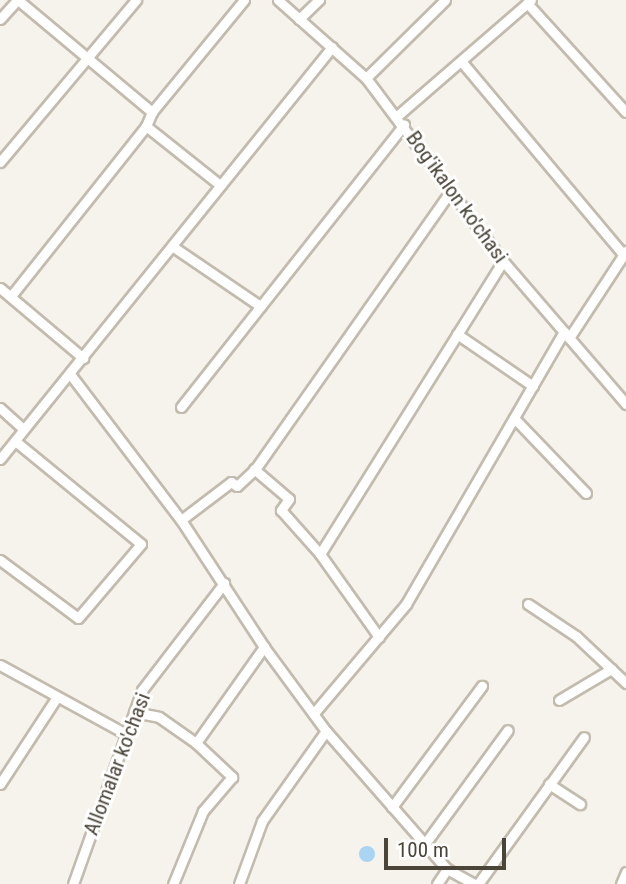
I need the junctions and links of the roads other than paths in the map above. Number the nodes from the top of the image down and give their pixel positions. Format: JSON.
{"nodes":[{"id":1,"x":17,"y":0,"type":"edge"},
{"id":2,"x":136,"y":0,"type":"edge"},
{"id":3,"x":244,"y":0,"type":"edge"},
{"id":4,"x":278,"y":0,"type":"edge"},
{"id":5,"x":319,"y":0,"type":"edge"},
{"id":6,"x":445,"y":0,"type":"edge"},
{"id":7,"x":529,"y":2,"type":"edge"},
{"id":8,"x":0,"y":19,"type":"edge"},
{"id":9,"x":299,"y":19,"type":"junction"},
{"id":10,"x":332,"y":47,"type":"junction"},
{"id":11,"x":87,"y":58,"type":"junction"},
{"id":12,"x":461,"y":61,"type":"junction"},
{"id":13,"x":366,"y":78,"type":"junction"},
{"id":14,"x":152,"y":112,"type":"junction"},
{"id":15,"x":626,"y":112,"type":"edge"},
{"id":16,"x":397,"y":116,"type":"junction"},
{"id":17,"x":404,"y":125,"type":"junction"},
{"id":18,"x":146,"y":126,"type":"junction"},
{"id":19,"x":0,"y":162,"type":"edge"},
{"id":20,"x":220,"y":185,"type":"junction"},
{"id":21,"x":450,"y":192,"type":"junction"},
{"id":22,"x":172,"y":246,"type":"junction"},
{"id":23,"x":624,"y":259,"type":"edge"},
{"id":24,"x":503,"y":261,"type":"junction"},
{"id":25,"x":0,"y":288,"type":"edge"},
{"id":26,"x":11,"y":296,"type":"junction"},
{"id":27,"x":260,"y":306,"type":"junction"},
{"id":28,"x":457,"y":334,"type":"junction"},
{"id":29,"x":566,"y":334,"type":"junction"},
{"id":30,"x":83,"y":358,"type":"junction"},
{"id":31,"x":70,"y":374,"type":"junction"},
{"id":32,"x":533,"y":386,"type":"junction"},
{"id":33,"x":626,"y":404,"type":"edge"},
{"id":34,"x":181,"y":407,"type":"dead end"},
{"id":35,"x":0,"y":408,"type":"edge"},
{"id":36,"x":514,"y":418,"type":"junction"},
{"id":37,"x":23,"y":429,"type":"junction"},
{"id":38,"x":15,"y":440,"type":"junction"},
{"id":39,"x":0,"y":459,"type":"edge"},
{"id":40,"x":254,"y":469,"type":"junction"},
{"id":41,"x":586,"y":493,"type":"dead end"},
{"id":42,"x":181,"y":520,"type":"junction"},
{"id":43,"x":320,"y":554,"type":"junction"},
{"id":44,"x":0,"y":560,"type":"edge"},
{"id":45,"x":224,"y":583,"type":"junction"},
{"id":46,"x":528,"y":604,"type":"dead end"},
{"id":47,"x":379,"y":637,"type":"junction"},
{"id":48,"x":264,"y":647,"type":"junction"},
{"id":49,"x":0,"y":665,"type":"edge"},
{"id":50,"x":611,"y":670,"type":"junction"},
{"id":51,"x":626,"y":684,"type":"edge"},
{"id":52,"x":482,"y":686,"type":"dead end"},
{"id":53,"x":57,"y":697,"type":"junction"},
{"id":54,"x":559,"y":700,"type":"dead end"},
{"id":55,"x":134,"y":712,"type":"junction"},
{"id":56,"x":314,"y":713,"type":"junction"},
{"id":57,"x":508,"y":730,"type":"dead end"},
{"id":58,"x":326,"y":731,"type":"junction"},
{"id":59,"x":126,"y":734,"type":"junction"},
{"id":60,"x":584,"y":737,"type":"dead end"},
{"id":61,"x":197,"y":743,"type":"junction"},
{"id":62,"x":0,"y":784,"type":"edge"},
{"id":63,"x":549,"y":785,"type":"junction"},
{"id":64,"x":580,"y":804,"type":"dead end"},
{"id":65,"x":392,"y":807,"type":"junction"},
{"id":66,"x":424,"y":845,"type":"junction"},
{"id":67,"x":447,"y":869,"type":"junction"},
{"id":68,"x":626,"y":872,"type":"edge"},
{"id":69,"x":73,"y":884,"type":"edge"},
{"id":70,"x":173,"y":884,"type":"edge"},
{"id":71,"x":239,"y":884,"type":"edge"},
{"id":72,"x":437,"y":884,"type":"edge"},
{"id":73,"x":476,"y":884,"type":"edge"},
{"id":74,"x":621,"y":884,"type":"edge"}],
"edges":[{"from":1,"to":8,"type":"street"},
{"from":1,"to":11,"type":"street"},
{"from":2,"to":11,"type":"street"},
{"from":3,"to":14,"type":"street"},
{"from":4,"to":9,"type":"street","name":"Bog'ikalon ko'chasi"},
{"from":5,"to":9,"type":"street"},
{"from":6,"to":13,"type":"street"},
{"from":7,"to":12,"type":"street"},
{"from":7,"to":15,"type":"street"},
{"from":9,"to":10,"type":"street","name":"Bog'ikalon ko'chasi"},
{"from":10,"to":13,"type":"street","name":"Bog'ikalon ko'chasi"},
{"from":10,"to":20,"type":"street"},
{"from":11,"to":14,"type":"street"},
{"from":11,"to":19,"type":"street"},
{"from":12,"to":16,"type":"street"},
{"from":12,"to":23,"type":"street"},
{"from":13,"to":16,"type":"street","name":"Bog'ikalon ko'chasi"},
{"from":14,"to":18,"type":"street"},
{"from":16,"to":17,"type":"street","name":"Bog'ikalon ko'chasi"},
{"from":17,"to":21,"type":"street","name":"Bog'ikalon ko'chasi"},
{"from":17,"to":27,"type":"street"},
{"from":18,"to":20,"type":"street"},
{"from":18,"to":26,"type":"street"},
{"from":20,"to":22,"type":"street"},
{"from":21,"to":24,"type":"street","name":"Bog'ikalon ko'chasi"},
{"from":21,"to":40,"type":"street"},
{"from":22,"to":27,"type":"street"},
{"from":22,"to":30,"type":"street"},
{"from":23,"to":29,"type":"street"},
{"from":24,"to":28,"type":"street"},
{"from":24,"to":29,"type":"street","name":"Bog'ikalon ko'chasi"},
{"from":25,"to":26,"type":"street"},
{"from":26,"to":30,"type":"street"},
{"from":27,"to":34,"type":"street"},
{"from":28,"to":32,"type":"street"},
{"from":28,"to":43,"type":"street"},
{"from":29,"to":32,"type":"street"},
{"from":29,"to":33,"type":"street","name":"Bog'ikalon ko'chasi"},
{"from":30,"to":31,"type":"street"},
{"from":31,"to":37,"type":"street"},
{"from":31,"to":42,"type":"street"},
{"from":32,"to":36,"type":"street"},
{"from":35,"to":37,"type":"street"},
{"from":36,"to":41,"type":"street"},
{"from":36,"to":47,"type":"street"},
{"from":37,"to":38,"type":"street"},
{"from":38,"to":39,"type":"street"},
{"from":38,"to":44,"type":"street"},
{"from":40,"to":42,"type":"street"},
{"from":40,"to":43,"type":"street"},
{"from":42,"to":45,"type":"street"},
{"from":43,"to":47,"type":"street"},
{"from":45,"to":48,"type":"street"},
{"from":45,"to":55,"type":"street","name":"Allomalar ko'chasi"},
{"from":46,"to":50,"type":"street"},
{"from":47,"to":56,"type":"street"},
{"from":48,"to":56,"type":"street"},
{"from":48,"to":61,"type":"street"},
{"from":49,"to":53,"type":"street"},
{"from":50,"to":51,"type":"street"},
{"from":50,"to":54,"type":"street"},
{"from":52,"to":65,"type":"street"},
{"from":53,"to":59,"type":"street"},
{"from":53,"to":62,"type":"street"},
{"from":55,"to":59,"type":"street","name":"Allomalar ko'chasi"},
{"from":55,"to":61,"type":"street"},
{"from":56,"to":58,"type":"street"},
{"from":57,"to":66,"type":"street"},
{"from":58,"to":65,"type":"street"},
{"from":58,"to":71,"type":"street"},
{"from":59,"to":69,"type":"street","name":"Allomalar ko'chasi"},
{"from":60,"to":63,"type":"street"},
{"from":61,"to":70,"type":"street"},
{"from":63,"to":64,"type":"street"},
{"from":63,"to":73,"type":"street"},
{"from":65,"to":66,"type":"street"},
{"from":66,"to":67,"type":"street"},
{"from":67,"to":72,"type":"street"},
{"from":67,"to":73,"type":"street"},
{"from":68,"to":74,"type":"street"}]}
